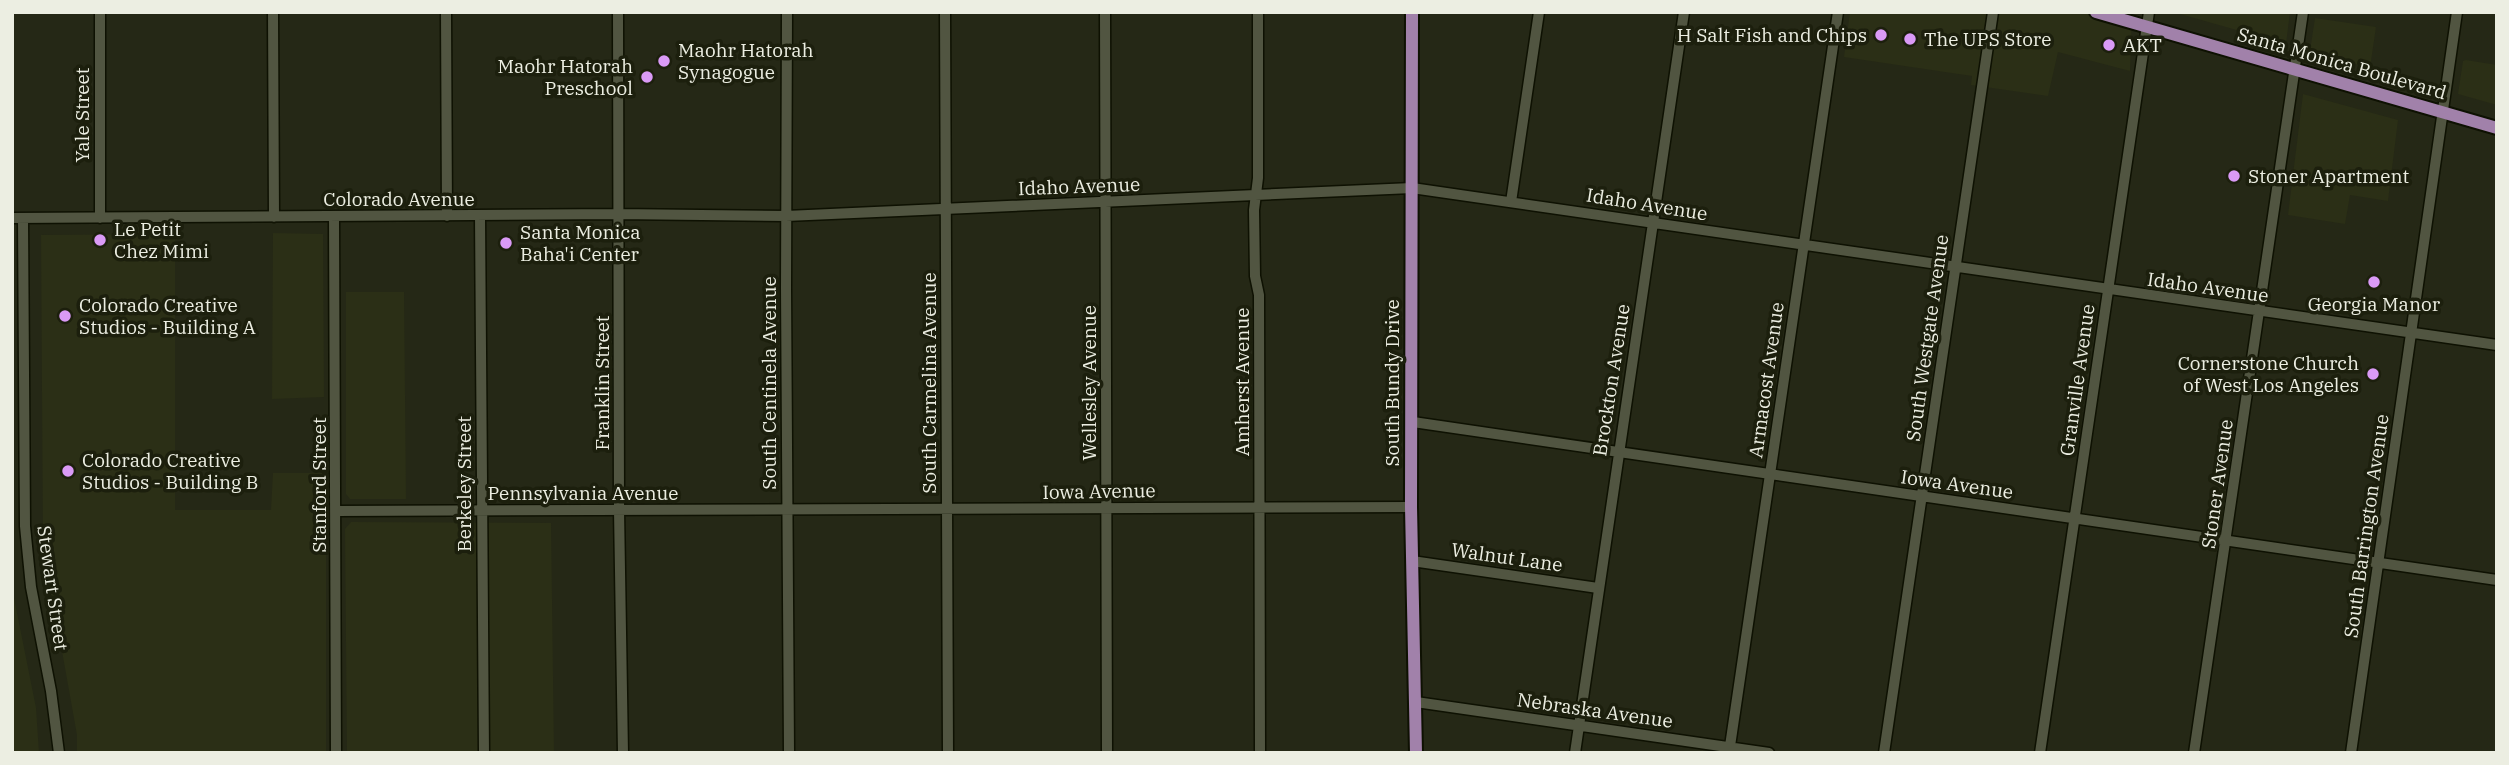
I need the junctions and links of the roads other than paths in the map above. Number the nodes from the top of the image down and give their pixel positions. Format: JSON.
{"nodes":[{"id":1,"x":100,"y":12,"type":"edge"},
{"id":2,"x":273,"y":12,"type":"edge"},
{"id":3,"x":446,"y":12,"type":"edge"},
{"id":4,"x":618,"y":12,"type":"edge"},
{"id":5,"x":787,"y":12,"type":"edge"},
{"id":6,"x":945,"y":12,"type":"edge"},
{"id":7,"x":1105,"y":12,"type":"edge"},
{"id":8,"x":1258,"y":12,"type":"edge"},
{"id":9,"x":1412,"y":12,"type":"edge"},
{"id":10,"x":1539,"y":12,"type":"edge"},
{"id":11,"x":1684,"y":12,"type":"edge"},
{"id":12,"x":1838,"y":12,"type":"edge"},
{"id":13,"x":1993,"y":12,"type":"edge"},
{"id":14,"x":2096,"y":12,"type":"edge"},
{"id":15,"x":2149,"y":12,"type":"edge"},
{"id":16,"x":2303,"y":12,"type":"edge"},
{"id":17,"x":2457,"y":12,"type":"edge"},
{"id":18,"x":2147,"y":26,"type":"junction"},
{"id":19,"x":2295,"y":69,"type":"junction"},
{"id":20,"x":2444,"y":113,"type":"junction"},
{"id":21,"x":2497,"y":128,"type":"edge"},
{"id":22,"x":1412,"y":188,"type":"junction"},
{"id":23,"x":1256,"y":195,"type":"junction"},
{"id":24,"x":1107,"y":202,"type":"junction"},
{"id":25,"x":1511,"y":202,"type":"junction"},
{"id":26,"x":946,"y":209,"type":"junction"},
{"id":27,"x":618,"y":214,"type":"junction"},
{"id":28,"x":447,"y":216,"type":"junction"},
{"id":29,"x":480,"y":216,"type":"junction"},
{"id":30,"x":786,"y":216,"type":"junction"},
{"id":31,"x":274,"y":217,"type":"junction"},
{"id":32,"x":334,"y":217,"type":"junction"},
{"id":33,"x":18,"y":218,"type":"edge"},
{"id":34,"x":100,"y":218,"type":"junction"},
{"id":35,"x":1653,"y":222,"type":"junction"},
{"id":36,"x":1802,"y":246,"type":"junction"},
{"id":37,"x":1955,"y":267,"type":"junction"},
{"id":38,"x":2108,"y":289,"type":"junction"},
{"id":39,"x":2259,"y":312,"type":"junction"},
{"id":40,"x":2411,"y":334,"type":"junction"},
{"id":41,"x":2497,"y":345,"type":"edge"},
{"id":42,"x":24,"y":421,"type":"junction"},
{"id":43,"x":12,"y":422,"type":"edge"},
{"id":44,"x":1413,"y":422,"type":"junction"},
{"id":45,"x":1618,"y":452,"type":"junction"},
{"id":46,"x":1771,"y":474,"type":"junction"},
{"id":47,"x":1923,"y":496,"type":"junction"},
{"id":48,"x":1106,"y":507,"type":"junction"},
{"id":49,"x":1411,"y":507,"type":"junction"},
{"id":50,"x":1261,"y":508,"type":"junction"},
{"id":51,"x":787,"y":509,"type":"junction"},
{"id":52,"x":947,"y":509,"type":"junction"},
{"id":53,"x":619,"y":510,"type":"junction"},
{"id":54,"x":336,"y":511,"type":"junction"},
{"id":55,"x":482,"y":511,"type":"junction"},
{"id":56,"x":2074,"y":518,"type":"junction"},
{"id":57,"x":2227,"y":540,"type":"junction"},
{"id":58,"x":1412,"y":561,"type":"junction"},
{"id":59,"x":2378,"y":562,"type":"junction"},
{"id":60,"x":2497,"y":580,"type":"edge"},
{"id":61,"x":1598,"y":588,"type":"junction"},
{"id":62,"x":1416,"y":702,"type":"junction"},
{"id":63,"x":1579,"y":726,"type":"junction"},
{"id":64,"x":1730,"y":750,"type":"edge"},
{"id":65,"x":57,"y":752,"type":"edge"},
{"id":66,"x":335,"y":753,"type":"edge"},
{"id":67,"x":484,"y":753,"type":"edge"},
{"id":68,"x":623,"y":753,"type":"edge"},
{"id":69,"x":789,"y":753,"type":"edge"},
{"id":70,"x":948,"y":753,"type":"edge"},
{"id":71,"x":1107,"y":753,"type":"edge"},
{"id":72,"x":1261,"y":753,"type":"edge"},
{"id":73,"x":1416,"y":753,"type":"edge"},
{"id":74,"x":1575,"y":753,"type":"edge"},
{"id":75,"x":1769,"y":753,"type":"edge"},
{"id":76,"x":1884,"y":753,"type":"edge"},
{"id":77,"x":2040,"y":753,"type":"edge"},
{"id":78,"x":2194,"y":753,"type":"edge"},
{"id":79,"x":2351,"y":753,"type":"edge"}],
"edges":[{"from":1,"to":34,"type":"street","name":"Yale Street"},
{"from":2,"to":31,"type":"street"},
{"from":3,"to":28,"type":"street"},
{"from":4,"to":27,"type":"street","name":"Franklin Street"},
{"from":5,"to":30,"type":"street","name":"South Centinela Avenue"},
{"from":6,"to":26,"type":"street","name":"South Carmelina Avenue"},
{"from":7,"to":24,"type":"street","name":"Wellesley Avenue"},
{"from":8,"to":23,"type":"street","name":"Amherst Avenue"},
{"from":9,"to":22,"type":"main road","name":"South Bundy Drive"},
{"from":10,"to":25,"type":"street"},
{"from":11,"to":35,"type":"street","name":"Brockton Avenue"},
{"from":12,"to":36,"type":"street","name":"Armacost Avenue"},
{"from":13,"to":37,"type":"street","name":"South Westgate Avenue"},
{"from":14,"to":18,"type":"main road","name":"Santa Monica Boulevard"},
{"from":15,"to":18,"type":"street","name":"Granville Avenue"},
{"from":16,"to":19,"type":"street","name":"Stoner Avenue"},
{"from":17,"to":20,"type":"street","name":"South Barrington Avenue"},
{"from":18,"to":19,"type":"main road","name":"Santa Monica Boulevard"},
{"from":18,"to":38,"type":"street","name":"Granville Avenue"},
{"from":19,"to":20,"type":"main road","name":"Santa Monica Boulevard"},
{"from":19,"to":39,"type":"street","name":"Stoner Avenue"},
{"from":20,"to":21,"type":"main road","name":"Santa Monica Boulevard"},
{"from":20,"to":40,"type":"street","name":"South Barrington Avenue"},
{"from":22,"to":23,"type":"street","name":"Idaho Avenue"},
{"from":22,"to":25,"type":"street","name":"Idaho Avenue"},
{"from":22,"to":44,"type":"main road","name":"South Bundy Drive"},
{"from":23,"to":24,"type":"street","name":"Idaho Avenue"},
{"from":23,"to":50,"type":"street","name":"Amherst Avenue"},
{"from":24,"to":26,"type":"street","name":"Idaho Avenue"},
{"from":24,"to":48,"type":"street","name":"Wellesley Avenue"},
{"from":25,"to":35,"type":"street","name":"Idaho Avenue"},
{"from":26,"to":30,"type":"street","name":"Idaho Avenue"},
{"from":26,"to":52,"type":"street","name":"South Carmelina Avenue"},
{"from":27,"to":29,"type":"street","name":"Colorado Avenue"},
{"from":27,"to":30,"type":"street","name":"Colorado Avenue"},
{"from":27,"to":53,"type":"street","name":"Franklin Street"},
{"from":28,"to":29,"type":"street","name":"Colorado Avenue"},
{"from":28,"to":32,"type":"street","name":"Colorado Avenue"},
{"from":29,"to":55,"type":"street","name":"Berkeley Street"},
{"from":30,"to":51,"type":"street","name":"South Centinela Avenue"},
{"from":31,"to":32,"type":"street","name":"Colorado Avenue"},
{"from":31,"to":34,"type":"street","name":"Colorado Avenue"},
{"from":32,"to":54,"type":"street","name":"Stanford Street"},
{"from":33,"to":34,"type":"street","name":"Colorado Avenue"},
{"from":33,"to":42,"type":"street","name":"Stewart Street"},
{"from":35,"to":36,"type":"street","name":"Idaho Avenue"},
{"from":35,"to":45,"type":"street","name":"Brockton Avenue"},
{"from":36,"to":37,"type":"street","name":"Idaho Avenue"},
{"from":36,"to":46,"type":"street","name":"Armacost Avenue"},
{"from":37,"to":38,"type":"street","name":"Idaho Avenue"},
{"from":37,"to":47,"type":"street","name":"South Westgate Avenue"},
{"from":38,"to":39,"type":"street","name":"Idaho Avenue"},
{"from":38,"to":56,"type":"street","name":"Granville Avenue"},
{"from":39,"to":40,"type":"street","name":"Idaho Avenue"},
{"from":39,"to":57,"type":"street","name":"Stoner Avenue"},
{"from":40,"to":41,"type":"street","name":"Idaho Avenue"},
{"from":40,"to":59,"type":"street","name":"South Barrington Avenue"},
{"from":42,"to":43,"type":"street"},
{"from":42,"to":65,"type":"street","name":"Stewart Street"},
{"from":44,"to":45,"type":"street","name":"Iowa Avenue"},
{"from":44,"to":49,"type":"main road","name":"South Bundy Drive"},
{"from":45,"to":46,"type":"street","name":"Iowa Avenue"},
{"from":45,"to":61,"type":"street","name":"Brockton Avenue"},
{"from":46,"to":47,"type":"street","name":"Iowa Avenue"},
{"from":46,"to":64,"type":"street","name":"Armacost Avenue"},
{"from":47,"to":56,"type":"street","name":"Iowa Avenue"},
{"from":47,"to":76,"type":"street","name":"South Westgate Avenue"},
{"from":48,"to":50,"type":"street","name":"Iowa Avenue"},
{"from":48,"to":52,"type":"street","name":"Iowa Avenue"},
{"from":48,"to":71,"type":"street","name":"Wellesley Avenue"},
{"from":49,"to":50,"type":"street","name":"Iowa Avenue"},
{"from":49,"to":58,"type":"main road","name":"South Bundy Drive"},
{"from":50,"to":72,"type":"street","name":"Amherst Avenue"},
{"from":51,"to":52,"type":"street","name":"Iowa Avenue"},
{"from":51,"to":53,"type":"street","name":"Pennsylvania Avenue"},
{"from":51,"to":69,"type":"street","name":"South Centinela Avenue"},
{"from":52,"to":70,"type":"street","name":"South Carmelina Avenue"},
{"from":53,"to":55,"type":"street","name":"Pennsylvania Avenue"},
{"from":53,"to":68,"type":"street","name":"Franklin Street"},
{"from":54,"to":55,"type":"street","name":"Pennsylvania Avenue"},
{"from":54,"to":66,"type":"street","name":"Stanford Street"},
{"from":55,"to":67,"type":"street","name":"Berkeley Street"},
{"from":56,"to":57,"type":"street","name":"Iowa Avenue"},
{"from":56,"to":77,"type":"street","name":"Granville Avenue"},
{"from":57,"to":59,"type":"street","name":"Iowa Avenue"},
{"from":57,"to":78,"type":"street","name":"Stoner Avenue"},
{"from":58,"to":61,"type":"street","name":"Walnut Lane"},
{"from":58,"to":62,"type":"main road","name":"South Bundy Drive"},
{"from":59,"to":60,"type":"street","name":"Iowa Avenue"},
{"from":59,"to":79,"type":"street","name":"South Barrington Avenue"},
{"from":61,"to":63,"type":"street","name":"Brockton Avenue"},
{"from":62,"to":63,"type":"street","name":"Nebraska Avenue"},
{"from":62,"to":73,"type":"main road","name":"South Bundy Drive"},
{"from":63,"to":64,"type":"street","name":"Nebraska Avenue"},
{"from":63,"to":74,"type":"street","name":"Brockton Avenue"},
{"from":64,"to":75,"type":"street","name":"Nebraska Avenue"}]}
